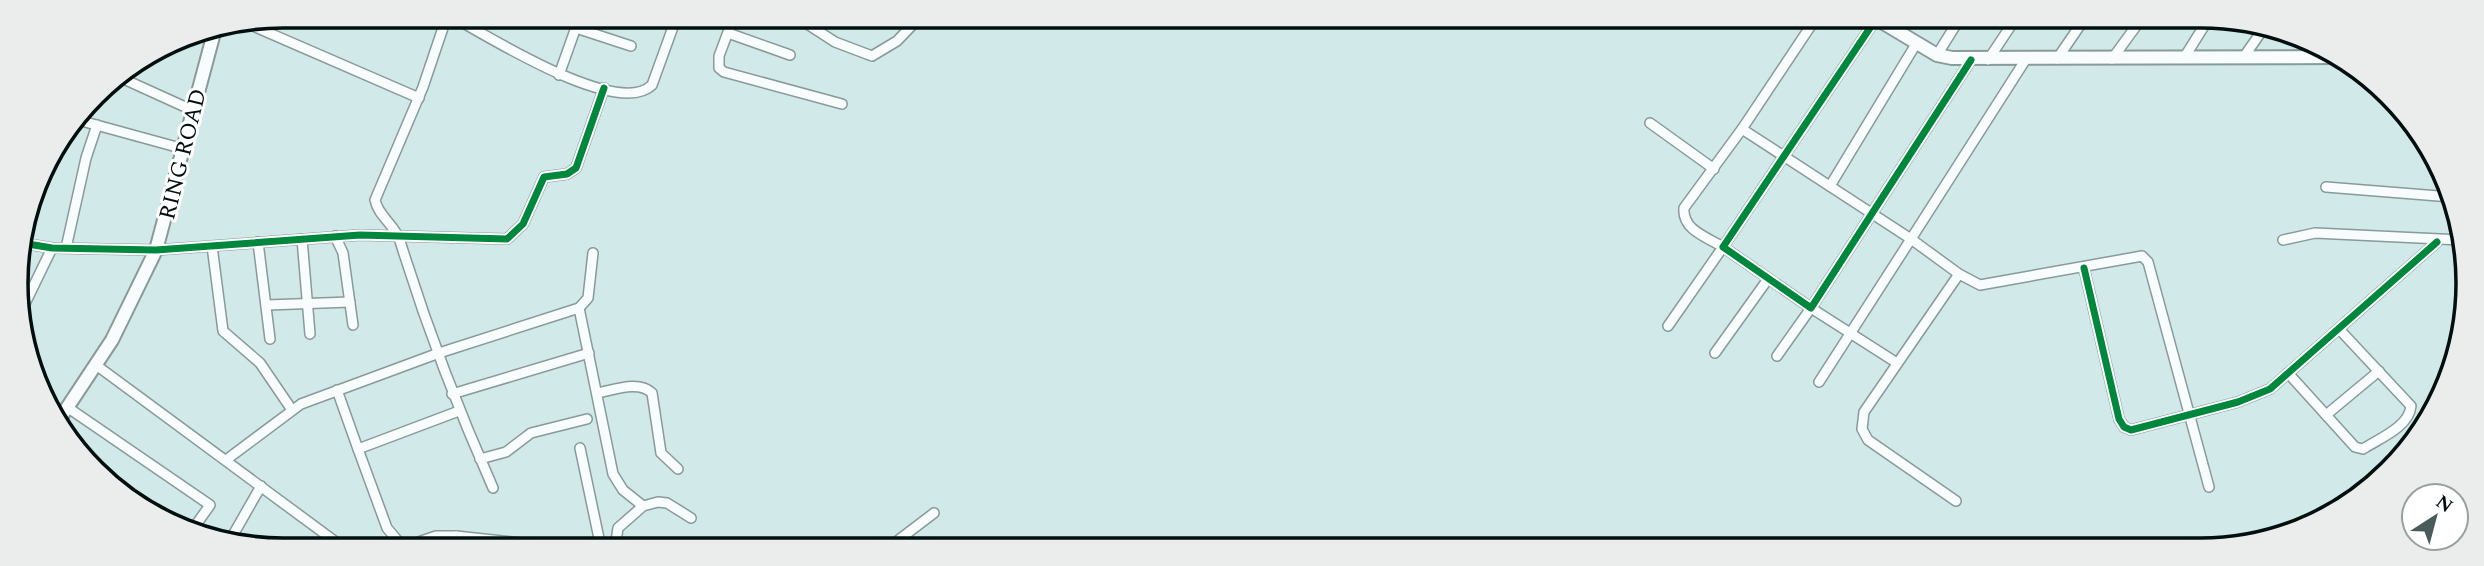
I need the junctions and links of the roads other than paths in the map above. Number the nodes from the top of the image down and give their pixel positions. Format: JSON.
{"nodes":[{"id":1,"x":445,"y":28,"type":"edge"},
{"id":2,"x":470,"y":28,"type":"edge"},
{"id":3,"x":576,"y":28,"type":"edge"},
{"id":4,"x":579,"y":28,"type":"edge"},
{"id":5,"x":672,"y":28,"type":"edge"},
{"id":6,"x":730,"y":28,"type":"edge"},
{"id":7,"x":813,"y":28,"type":"edge"},
{"id":8,"x":909,"y":28,"type":"edge"},
{"id":9,"x":1809,"y":28,"type":"edge"},
{"id":10,"x":1869,"y":28,"type":"edge"},
{"id":11,"x":1898,"y":28,"type":"edge"},
{"id":12,"x":1955,"y":28,"type":"edge"},
{"id":13,"x":2009,"y":28,"type":"edge"},
{"id":14,"x":2078,"y":28,"type":"edge"},
{"id":15,"x":2135,"y":28,"type":"edge"},
{"id":16,"x":2203,"y":28,"type":"edge"},
{"id":17,"x":261,"y":29,"type":"edge"},
{"id":18,"x":728,"y":33,"type":"junction"},
{"id":19,"x":2259,"y":35,"type":"edge"},
{"id":20,"x":213,"y":38,"type":"edge"},
{"id":21,"x":1916,"y":44,"type":"junction"},
{"id":22,"x":631,"y":46,"type":"dead end"},
{"id":23,"x":790,"y":55,"type":"dead end"},
{"id":24,"x":1937,"y":55,"type":"junction"},
{"id":25,"x":2315,"y":55,"type":"edge"},
{"id":26,"x":2184,"y":58,"type":"junction"},
{"id":27,"x":2243,"y":58,"type":"junction"},
{"id":28,"x":2313,"y":58,"type":"junction"},
{"id":29,"x":2321,"y":58,"type":"edge"},
{"id":30,"x":2026,"y":59,"type":"junction"},
{"id":31,"x":2057,"y":59,"type":"junction"},
{"id":32,"x":2112,"y":59,"type":"junction"},
{"id":33,"x":1970,"y":60,"type":"junction"},
{"id":34,"x":1988,"y":60,"type":"junction"},
{"id":35,"x":559,"y":75,"type":"junction"},
{"id":36,"x":128,"y":81,"type":"edge"},
{"id":37,"x":604,"y":88,"type":"junction"},
{"id":38,"x":419,"y":98,"type":"junction"},
{"id":39,"x":842,"y":104,"type":"dead end"},
{"id":40,"x":194,"y":111,"type":"junction"},
{"id":41,"x":86,"y":122,"type":"edge"},
{"id":42,"x":1650,"y":123,"type":"dead end"},
{"id":43,"x":97,"y":125,"type":"junction"},
{"id":44,"x":1742,"y":129,"type":"junction"},
{"id":45,"x":184,"y":149,"type":"junction"},
{"id":46,"x":1785,"y":157,"type":"junction"},
{"id":47,"x":1714,"y":169,"type":"junction"},
{"id":48,"x":1830,"y":186,"type":"junction"},
{"id":49,"x":2326,"y":187,"type":"dead end"},
{"id":50,"x":2440,"y":196,"type":"edge"},
{"id":51,"x":1871,"y":213,"type":"junction"},
{"id":52,"x":335,"y":236,"type":"junction"},
{"id":53,"x":399,"y":237,"type":"junction"},
{"id":54,"x":302,"y":239,"type":"junction"},
{"id":55,"x":1910,"y":239,"type":"junction"},
{"id":56,"x":2283,"y":240,"type":"dead end"},
{"id":57,"x":2452,"y":241,"type":"edge"},
{"id":58,"x":258,"y":242,"type":"junction"},
{"id":59,"x":2437,"y":242,"type":"junction"},
{"id":60,"x":31,"y":244,"type":"edge"},
{"id":61,"x":212,"y":246,"type":"junction"},
{"id":62,"x":1723,"y":247,"type":"junction"},
{"id":63,"x":52,"y":248,"type":"junction"},
{"id":64,"x":66,"y":248,"type":"junction"},
{"id":65,"x":156,"y":250,"type":"junction"},
{"id":66,"x":593,"y":253,"type":"dead end"},
{"id":67,"x":2084,"y":268,"type":"junction"},
{"id":68,"x":1959,"y":274,"type":"junction"},
{"id":69,"x":1768,"y":279,"type":"junction"},
{"id":70,"x":29,"y":296,"type":"edge"},
{"id":71,"x":350,"y":302,"type":"junction"},
{"id":72,"x":267,"y":305,"type":"junction"},
{"id":73,"x":308,"y":305,"type":"junction"},
{"id":74,"x":579,"y":307,"type":"junction"},
{"id":75,"x":1811,"y":308,"type":"junction"},
{"id":76,"x":353,"y":325,"type":"dead end"},
{"id":77,"x":1668,"y":326,"type":"dead end"},
{"id":78,"x":2339,"y":329,"type":"junction"},
{"id":79,"x":310,"y":334,"type":"dead end"},
{"id":80,"x":1851,"y":334,"type":"junction"},
{"id":81,"x":270,"y":339,"type":"dead end"},
{"id":82,"x":589,"y":353,"type":"junction"},
{"id":83,"x":1715,"y":353,"type":"dead end"},
{"id":84,"x":439,"y":354,"type":"junction"},
{"id":85,"x":1777,"y":356,"type":"dead end"},
{"id":86,"x":1897,"y":363,"type":"junction"},
{"id":87,"x":96,"y":365,"type":"junction"},
{"id":88,"x":2379,"y":371,"type":"junction"},
{"id":89,"x":2288,"y":373,"type":"junction"},
{"id":90,"x":1819,"y":382,"type":"dead end"},
{"id":91,"x":337,"y":390,"type":"junction"},
{"id":92,"x":597,"y":393,"type":"junction"},
{"id":93,"x":452,"y":394,"type":"junction"},
{"id":94,"x":67,"y":407,"type":"junction"},
{"id":95,"x":292,"y":410,"type":"junction"},
{"id":96,"x":459,"y":411,"type":"junction"},
{"id":97,"x":63,"y":412,"type":"edge"},
{"id":98,"x":2190,"y":412,"type":"junction"},
{"id":99,"x":2326,"y":415,"type":"junction"},
{"id":100,"x":587,"y":419,"type":"dead end"},
{"id":101,"x":580,"y":448,"type":"dead end"},
{"id":102,"x":358,"y":449,"type":"junction"},
{"id":103,"x":480,"y":459,"type":"junction"},
{"id":104,"x":226,"y":460,"type":"junction"},
{"id":105,"x":678,"y":469,"type":"dead end"},
{"id":106,"x":261,"y":486,"type":"junction"},
{"id":107,"x":2209,"y":487,"type":"dead end"},
{"id":108,"x":493,"y":488,"type":"dead end"},
{"id":109,"x":1956,"y":501,"type":"dead end"},
{"id":110,"x":643,"y":506,"type":"junction"},
{"id":111,"x":934,"y":513,"type":"dead end"},
{"id":112,"x":691,"y":519,"type":"dead end"},
{"id":113,"x":197,"y":523,"type":"edge"},
{"id":114,"x":234,"y":533,"type":"edge"},
{"id":115,"x":456,"y":536,"type":"joint"},
{"id":116,"x":331,"y":538,"type":"edge"},
{"id":117,"x":395,"y":538,"type":"edge"},
{"id":118,"x":430,"y":538,"type":"edge"},
{"id":119,"x":469,"y":538,"type":"edge"},
{"id":120,"x":599,"y":538,"type":"edge"},
{"id":121,"x":616,"y":538,"type":"edge"},
{"id":122,"x":901,"y":538,"type":"edge"}],
"edges":[{"from":1,"to":38,"type":"street"},
{"from":2,"to":35,"type":"street"},
{"from":3,"to":35,"type":"street"},
{"from":4,"to":22,"type":"street"},
{"from":5,"to":37,"type":"street"},
{"from":6,"to":18,"type":"street"},
{"from":7,"to":8,"type":"street"},
{"from":9,"to":44,"type":"street"},
{"from":10,"to":46,"type":"street"},
{"from":11,"to":21,"type":"street"},
{"from":12,"to":24,"type":"street"},
{"from":13,"to":34,"type":"street"},
{"from":14,"to":31,"type":"street"},
{"from":15,"to":32,"type":"street"},
{"from":16,"to":26,"type":"street"},
{"from":17,"to":38,"type":"street"},
{"from":18,"to":23,"type":"street"},
{"from":18,"to":39,"type":"street"},
{"from":19,"to":27,"type":"street"},
{"from":20,"to":40,"type":"street","name":"RING ROAD"},
{"from":21,"to":24,"type":"street"},
{"from":21,"to":48,"type":"street"},
{"from":24,"to":33,"type":"street"},
{"from":25,"to":28,"type":"street"},
{"from":26,"to":27,"type":"street"},
{"from":26,"to":32,"type":"street"},
{"from":27,"to":28,"type":"street"},
{"from":28,"to":29,"type":"street"},
{"from":30,"to":31,"type":"street"},
{"from":30,"to":34,"type":"street"},
{"from":30,"to":55,"type":"street"},
{"from":31,"to":32,"type":"street"},
{"from":33,"to":34,"type":"street"},
{"from":33,"to":51,"type":"street"},
{"from":35,"to":37,"type":"street"},
{"from":36,"to":40,"type":"street"},
{"from":37,"to":53,"type":"street"},
{"from":38,"to":53,"type":"street"},
{"from":40,"to":45,"type":"street","name":"RING ROAD"},
{"from":41,"to":43,"type":"street"},
{"from":42,"to":47,"type":"street"},
{"from":43,"to":45,"type":"street"},
{"from":43,"to":64,"type":"street"},
{"from":44,"to":46,"type":"street"},
{"from":44,"to":47,"type":"street"},
{"from":45,"to":65,"type":"street","name":"RING ROAD"},
{"from":46,"to":48,"type":"street"},
{"from":46,"to":62,"type":"street"},
{"from":47,"to":62,"type":"street"},
{"from":48,"to":51,"type":"street"},
{"from":49,"to":50,"type":"street"},
{"from":51,"to":55,"type":"street"},
{"from":51,"to":75,"type":"street"},
{"from":52,"to":53,"type":"street"},
{"from":52,"to":54,"type":"street"},
{"from":52,"to":71,"type":"street"},
{"from":53,"to":84,"type":"street"},
{"from":54,"to":58,"type":"street"},
{"from":54,"to":73,"type":"street"},
{"from":55,"to":68,"type":"street"},
{"from":55,"to":80,"type":"street"},
{"from":56,"to":59,"type":"street"},
{"from":57,"to":59,"type":"street"},
{"from":58,"to":61,"type":"street"},
{"from":58,"to":72,"type":"street"},
{"from":59,"to":78,"type":"street"},
{"from":60,"to":63,"type":"street"},
{"from":61,"to":65,"type":"street"},
{"from":61,"to":95,"type":"street"},
{"from":62,"to":69,"type":"street"},
{"from":62,"to":77,"type":"street"},
{"from":63,"to":64,"type":"street"},
{"from":63,"to":70,"type":"street"},
{"from":64,"to":65,"type":"street"},
{"from":65,"to":87,"type":"street","name":"RING ROAD"},
{"from":66,"to":74,"type":"street"},
{"from":67,"to":68,"type":"street"},
{"from":67,"to":98,"type":"street"},
{"from":67,"to":98,"type":"street"},
{"from":68,"to":86,"type":"street"},
{"from":69,"to":75,"type":"street"},
{"from":69,"to":83,"type":"street"},
{"from":71,"to":73,"type":"street"},
{"from":71,"to":76,"type":"street"},
{"from":72,"to":73,"type":"street"},
{"from":72,"to":81,"type":"street"},
{"from":73,"to":79,"type":"street"},
{"from":74,"to":82,"type":"street"},
{"from":74,"to":84,"type":"street"},
{"from":75,"to":80,"type":"street"},
{"from":75,"to":85,"type":"street"},
{"from":78,"to":88,"type":"street"},
{"from":78,"to":89,"type":"street"},
{"from":80,"to":86,"type":"street"},
{"from":80,"to":90,"type":"street"},
{"from":82,"to":92,"type":"street"},
{"from":82,"to":93,"type":"street"},
{"from":84,"to":91,"type":"street"},
{"from":84,"to":93,"type":"street"},
{"from":86,"to":109,"type":"street"},
{"from":87,"to":94,"type":"street","name":"RING ROAD"},
{"from":87,"to":104,"type":"street"},
{"from":88,"to":99,"type":"street"},
{"from":88,"to":99,"type":"street"},
{"from":89,"to":98,"type":"street"},
{"from":89,"to":99,"type":"street"},
{"from":91,"to":95,"type":"street"},
{"from":91,"to":102,"type":"street"},
{"from":92,"to":105,"type":"street"},
{"from":92,"to":110,"type":"street"},
{"from":93,"to":96,"type":"street"},
{"from":94,"to":97,"type":"street","name":"RING ROAD"},
{"from":94,"to":113,"type":"street"},
{"from":95,"to":104,"type":"street"},
{"from":96,"to":102,"type":"street"},
{"from":96,"to":103,"type":"street"},
{"from":98,"to":107,"type":"street"},
{"from":100,"to":103,"type":"street"},
{"from":101,"to":120,"type":"street"},
{"from":102,"to":117,"type":"street"},
{"from":103,"to":108,"type":"street"},
{"from":104,"to":106,"type":"street"},
{"from":106,"to":114,"type":"street"},
{"from":106,"to":116,"type":"street"},
{"from":110,"to":112,"type":"street"},
{"from":110,"to":121,"type":"street"},
{"from":111,"to":122,"type":"street"},
{"from":115,"to":118,"type":"street"},
{"from":115,"to":119,"type":"street"}]}
